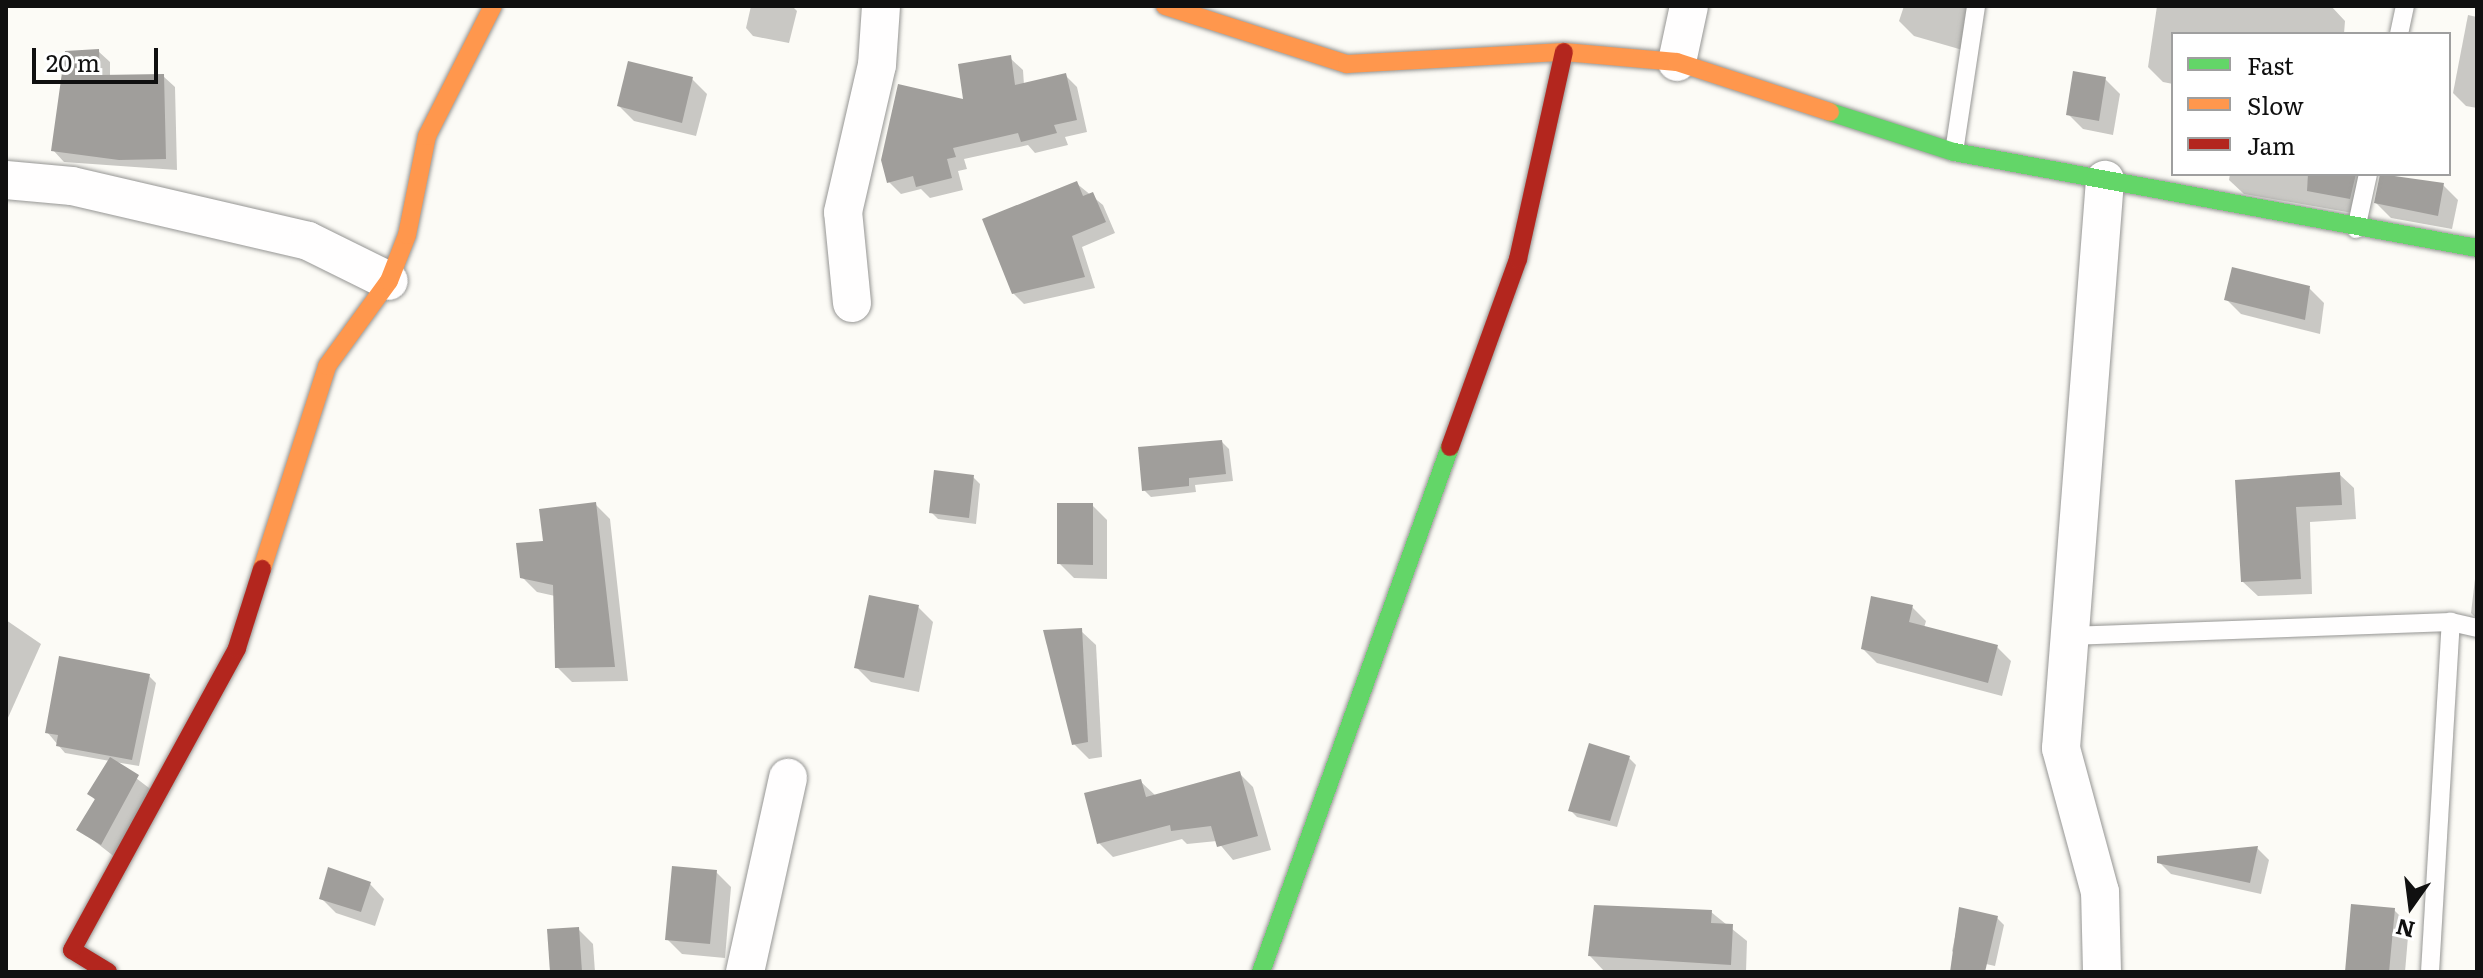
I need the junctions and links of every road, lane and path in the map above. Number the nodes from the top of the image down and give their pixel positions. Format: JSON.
{"nodes":[{"id":1,"x":493,"y":6,"type":"edge"},
{"id":2,"x":881,"y":6,"type":"edge"},
{"id":3,"x":1689,"y":6,"type":"edge"},
{"id":4,"x":1976,"y":6,"type":"edge"},
{"id":5,"x":2405,"y":6,"type":"edge"},
{"id":6,"x":1176,"y":7,"type":"edge"},
{"id":7,"x":2399,"y":32,"type":"edge"},
{"id":8,"x":1564,"y":52,"type":"junction"},
{"id":9,"x":1677,"y":62,"type":"junction"},
{"id":10,"x":1954,"y":152,"type":"junction"},
{"id":11,"x":2368,"y":176,"type":"edge"},
{"id":12,"x":6,"y":180,"type":"edge"},
{"id":13,"x":2105,"y":180,"type":"junction"},
{"id":14,"x":2356,"y":229,"type":"junction"},
{"id":15,"x":2477,"y":248,"type":"edge"},
{"id":16,"x":389,"y":281,"type":"junction"},
{"id":17,"x":852,"y":303,"type":"dead end"},
{"id":18,"x":2451,"y":622,"type":"junction"},
{"id":19,"x":2477,"y":628,"type":"edge"},
{"id":20,"x":2069,"y":636,"type":"junction"},
{"id":21,"x":788,"y":778,"type":"dead end"},
{"id":22,"x":108,"y":972,"type":"edge"},
{"id":23,"x":745,"y":972,"type":"edge"},
{"id":24,"x":1261,"y":972,"type":"edge"},
{"id":25,"x":2102,"y":972,"type":"edge"},
{"id":26,"x":2430,"y":972,"type":"edge"}],
"edges":[{"from":1,"to":16,"type":"street"},
{"from":2,"to":17,"type":"street"},
{"from":3,"to":9,"type":"street"},
{"from":4,"to":10,"type":"lane"},
{"from":5,"to":7,"type":"lane"},
{"from":6,"to":8,"type":"street"},
{"from":8,"to":9,"type":"street"},
{"from":8,"to":24,"type":"street"},
{"from":9,"to":10,"type":"street"},
{"from":10,"to":13,"type":"street"},
{"from":11,"to":14,"type":"lane"},
{"from":12,"to":16,"type":"street"},
{"from":13,"to":14,"type":"street"},
{"from":13,"to":20,"type":"street"},
{"from":14,"to":15,"type":"street"},
{"from":16,"to":22,"type":"street"},
{"from":18,"to":19,"type":"lane"},
{"from":18,"to":20,"type":"lane"},
{"from":18,"to":26,"type":"lane"},
{"from":20,"to":25,"type":"street"},
{"from":21,"to":23,"type":"street"}]}
